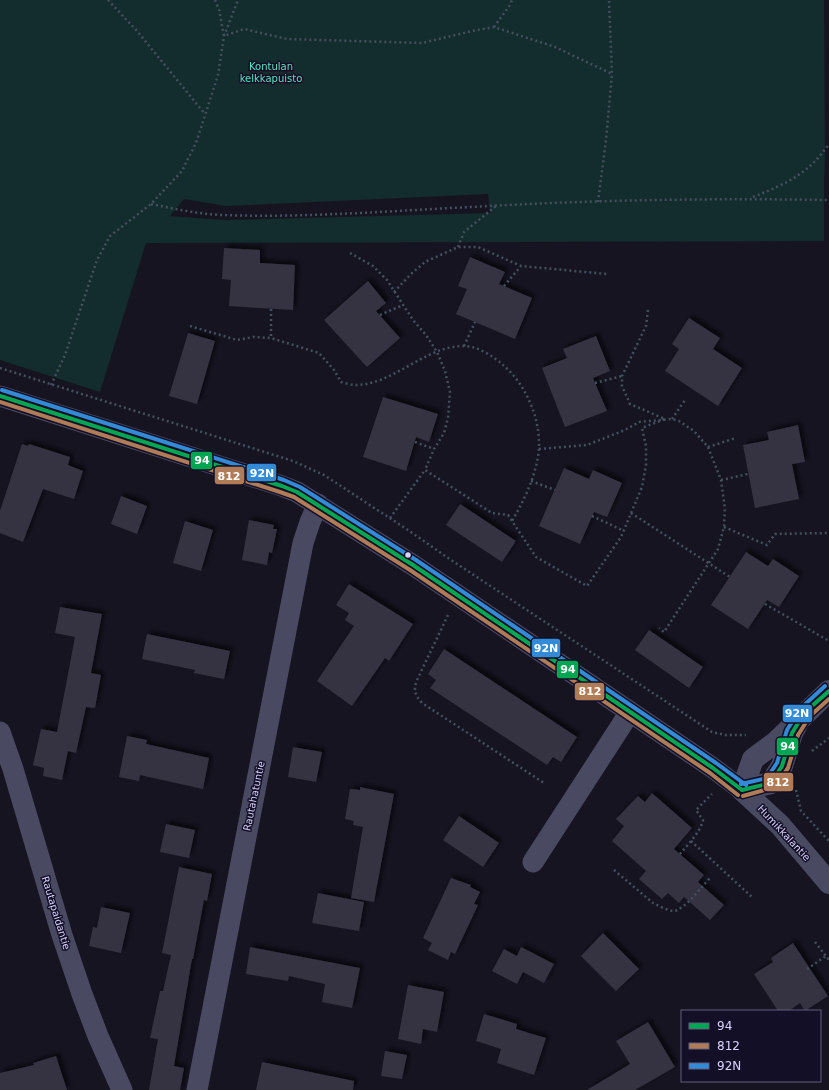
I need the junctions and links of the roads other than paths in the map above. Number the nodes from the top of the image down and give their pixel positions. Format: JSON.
{"nodes":[{"id":1,"x":0,"y":396,"type":"edge"},
{"id":2,"x":318,"y":504,"type":"junction"},
{"id":3,"x":829,"y":691,"type":"edge"},
{"id":4,"x":630,"y":712,"type":"junction"},
{"id":5,"x":0,"y":732,"type":"edge"},
{"id":6,"x":742,"y":790,"type":"junction"},
{"id":7,"x":533,"y":862,"type":"dead end"},
{"id":8,"x":829,"y":883,"type":"edge"},
{"id":9,"x":122,"y":1090,"type":"edge"},
{"id":10,"x":197,"y":1090,"type":"edge"}],
"edges":[{"from":1,"to":2,"type":"street","name":"Humikkalantie"},
{"from":2,"to":4,"type":"street","name":"Humikkalantie"},
{"from":2,"to":10,"type":"street","name":"Rautahatuntie"},
{"from":3,"to":6,"type":"street"},
{"from":4,"to":6,"type":"street","name":"Humikkalantie"},
{"from":4,"to":7,"type":"street"},
{"from":5,"to":9,"type":"street","name":"Rautapaidantie"},
{"from":6,"to":8,"type":"street","name":"Humikkalantie"}]}
